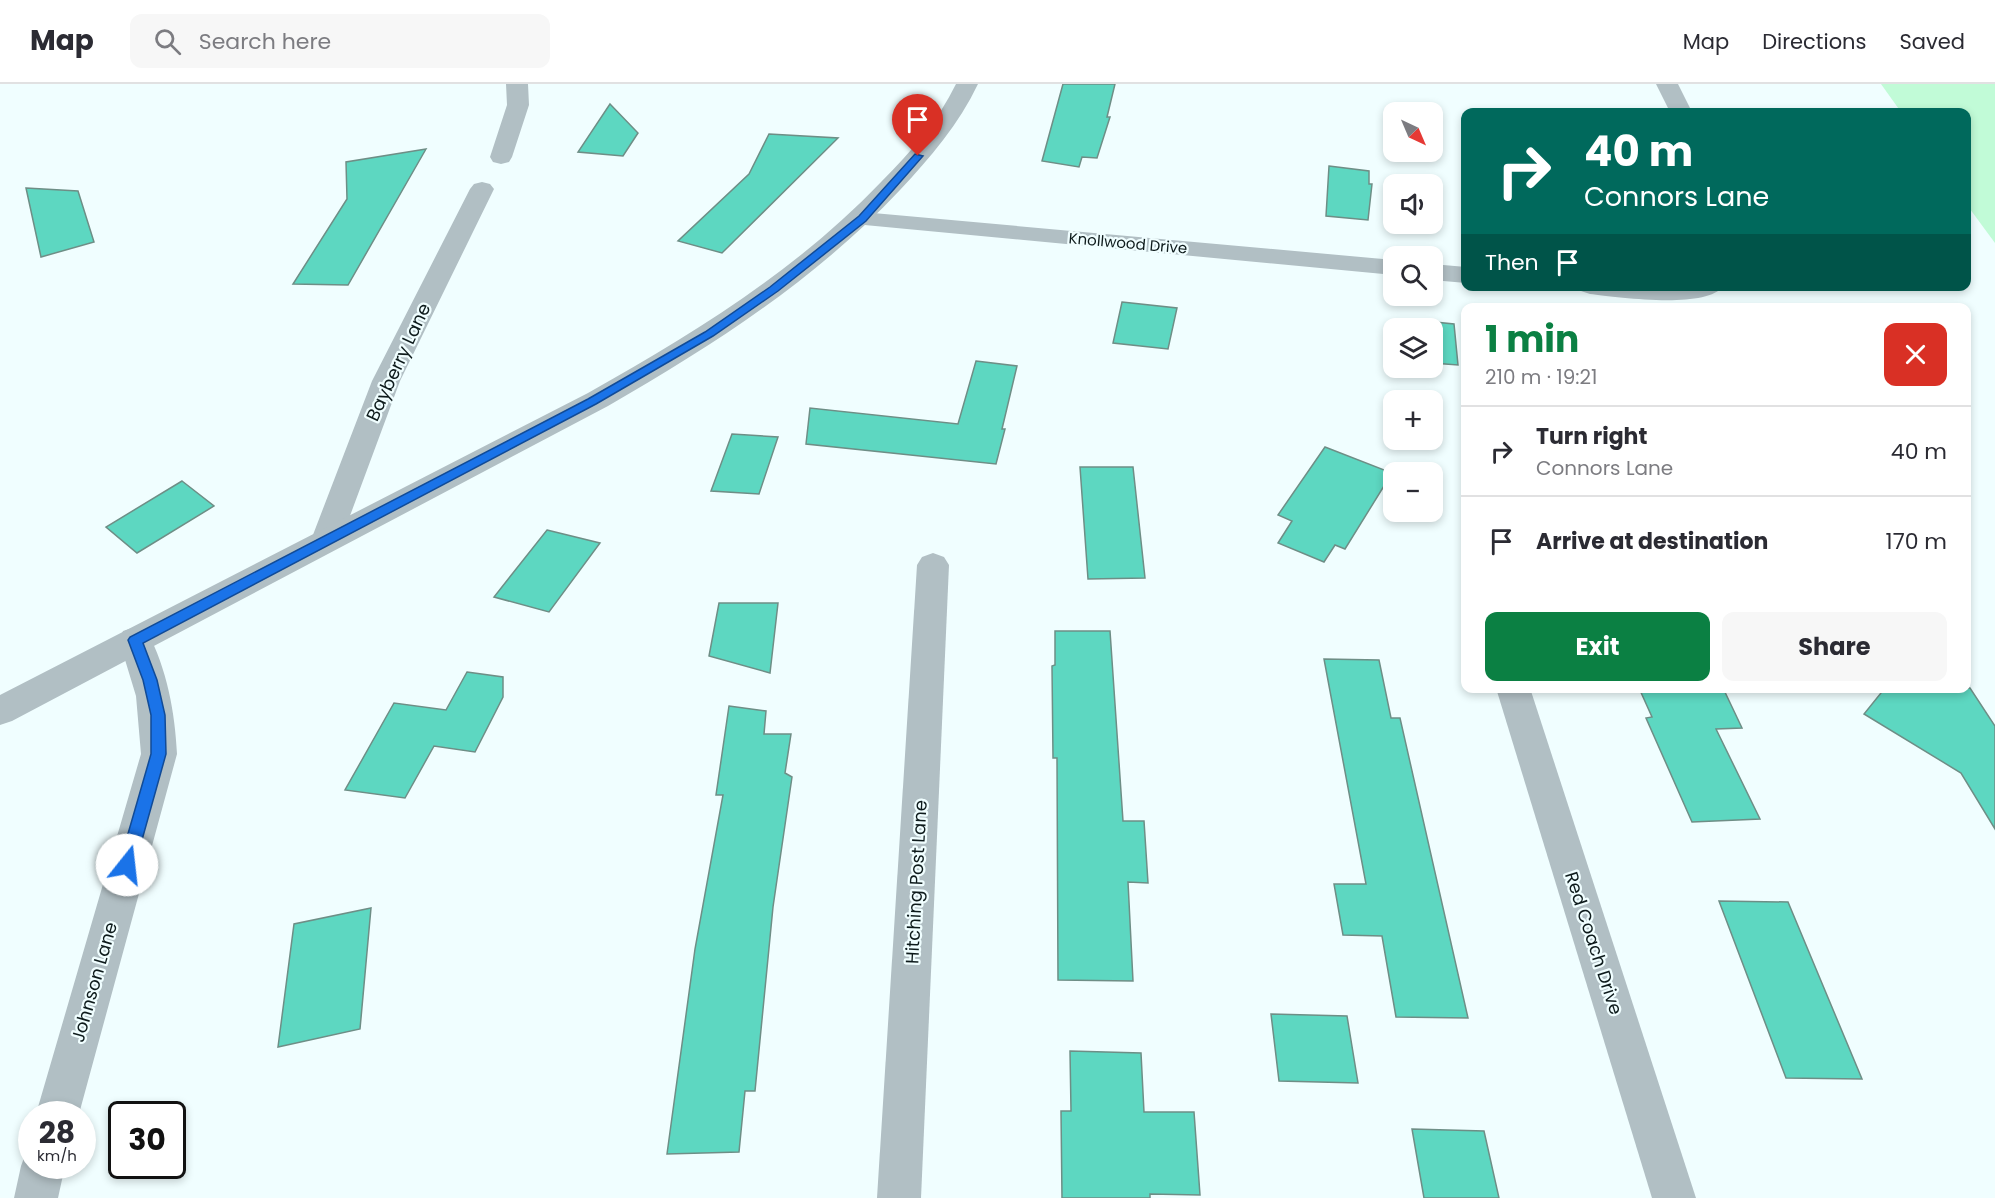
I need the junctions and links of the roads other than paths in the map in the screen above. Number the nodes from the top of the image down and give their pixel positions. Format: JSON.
{"nodes":[{"id":1,"x":517,"y":84,"type":"edge"},
{"id":2,"x":967,"y":84,"type":"edge"},
{"id":3,"x":1667,"y":84,"type":"edge"},
{"id":4,"x":1679,"y":108,"type":"edge"},
{"id":5,"x":501,"y":157,"type":"dead end"},
{"id":6,"x":482,"y":189,"type":"dead end"},
{"id":7,"x":862,"y":219,"type":"junction"},
{"id":8,"x":1383,"y":267,"type":"edge"},
{"id":9,"x":1443,"y":273,"type":"edge"},
{"id":10,"x":1461,"y":275,"type":"edge"},
{"id":11,"x":1638,"y":291,"type":"edge"},
{"id":12,"x":1697,"y":291,"type":"edge"},
{"id":13,"x":326,"y":540,"type":"junction"},
{"id":14,"x":933,"y":565,"type":"dead end"},
{"id":15,"x":135,"y":640,"type":"junction"},
{"id":16,"x":1515,"y":693,"type":"edge"},
{"id":17,"x":0,"y":711,"type":"edge"},
{"id":18,"x":61,"y":1101,"type":"edge"},
{"id":19,"x":40,"y":1179,"type":"edge"},
{"id":20,"x":36,"y":1198,"type":"edge"},
{"id":21,"x":899,"y":1198,"type":"edge"},
{"id":22,"x":1674,"y":1198,"type":"edge"}],
"edges":[{"from":1,"to":5,"type":"street"},
{"from":2,"to":7,"type":"street"},
{"from":3,"to":4,"type":"street"},
{"from":6,"to":13,"type":"street","name":"Bayberry Lane"},
{"from":7,"to":8,"type":"street","name":"Knollwood Drive"},
{"from":7,"to":13,"type":"street"},
{"from":9,"to":10,"type":"street"},
{"from":11,"to":12,"type":"street"},
{"from":13,"to":15,"type":"street"},
{"from":14,"to":21,"type":"street","name":"Hitching Post Lane"},
{"from":15,"to":17,"type":"street"},
{"from":15,"to":18,"type":"street","name":"Johnson Lane"},
{"from":16,"to":22,"type":"street","name":"Red Coach Drive"},
{"from":19,"to":20,"type":"street"}]}
